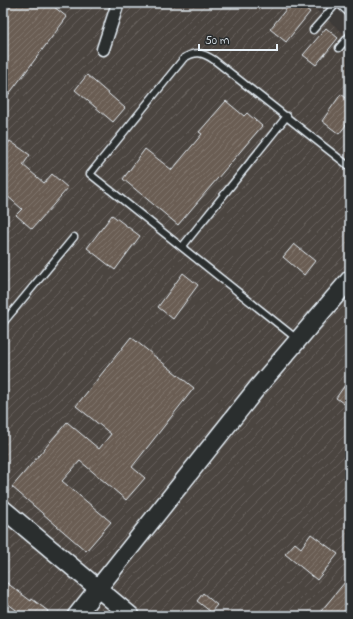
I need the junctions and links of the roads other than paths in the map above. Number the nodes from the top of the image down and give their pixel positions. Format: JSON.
{"nodes":[{"id":1,"x":118,"y":3,"type":"edge"},
{"id":2,"x":337,"y":3,"type":"edge"},
{"id":3,"x":350,"y":14,"type":"edge"},
{"id":4,"x":313,"y":30,"type":"dead end"},
{"id":5,"x":350,"y":35,"type":"edge"},
{"id":6,"x":339,"y":48,"type":"dead end"},
{"id":7,"x":103,"y":49,"type":"dead end"},
{"id":8,"x":287,"y":116,"type":"junction"},
{"id":9,"x":350,"y":167,"type":"edge"},
{"id":10,"x":74,"y":237,"type":"dead end"},
{"id":11,"x":182,"y":247,"type":"junction"},
{"id":12,"x":350,"y":279,"type":"edge"},
{"id":13,"x":3,"y":323,"type":"edge"},
{"id":14,"x":299,"y":340,"type":"junction"},
{"id":15,"x":3,"y":509,"type":"edge"},
{"id":16,"x":97,"y":589,"type":"junction"},
{"id":17,"x":76,"y":616,"type":"edge"},
{"id":18,"x":130,"y":616,"type":"edge"}],
"edges":[{"from":1,"to":7,"type":"street"},
{"from":2,"to":3,"type":"lane"},
{"from":2,"to":4,"type":"lane"},
{"from":5,"to":6,"type":"lane"},
{"from":8,"to":9,"type":"lane"},
{"from":8,"to":11,"type":"lane"},
{"from":8,"to":11,"type":"lane"},
{"from":10,"to":13,"type":"lane"},
{"from":11,"to":14,"type":"lane"},
{"from":12,"to":14,"type":"street"},
{"from":14,"to":16,"type":"street"},
{"from":15,"to":16,"type":"street"},
{"from":16,"to":17,"type":"street"},
{"from":16,"to":18,"type":"street"}]}
